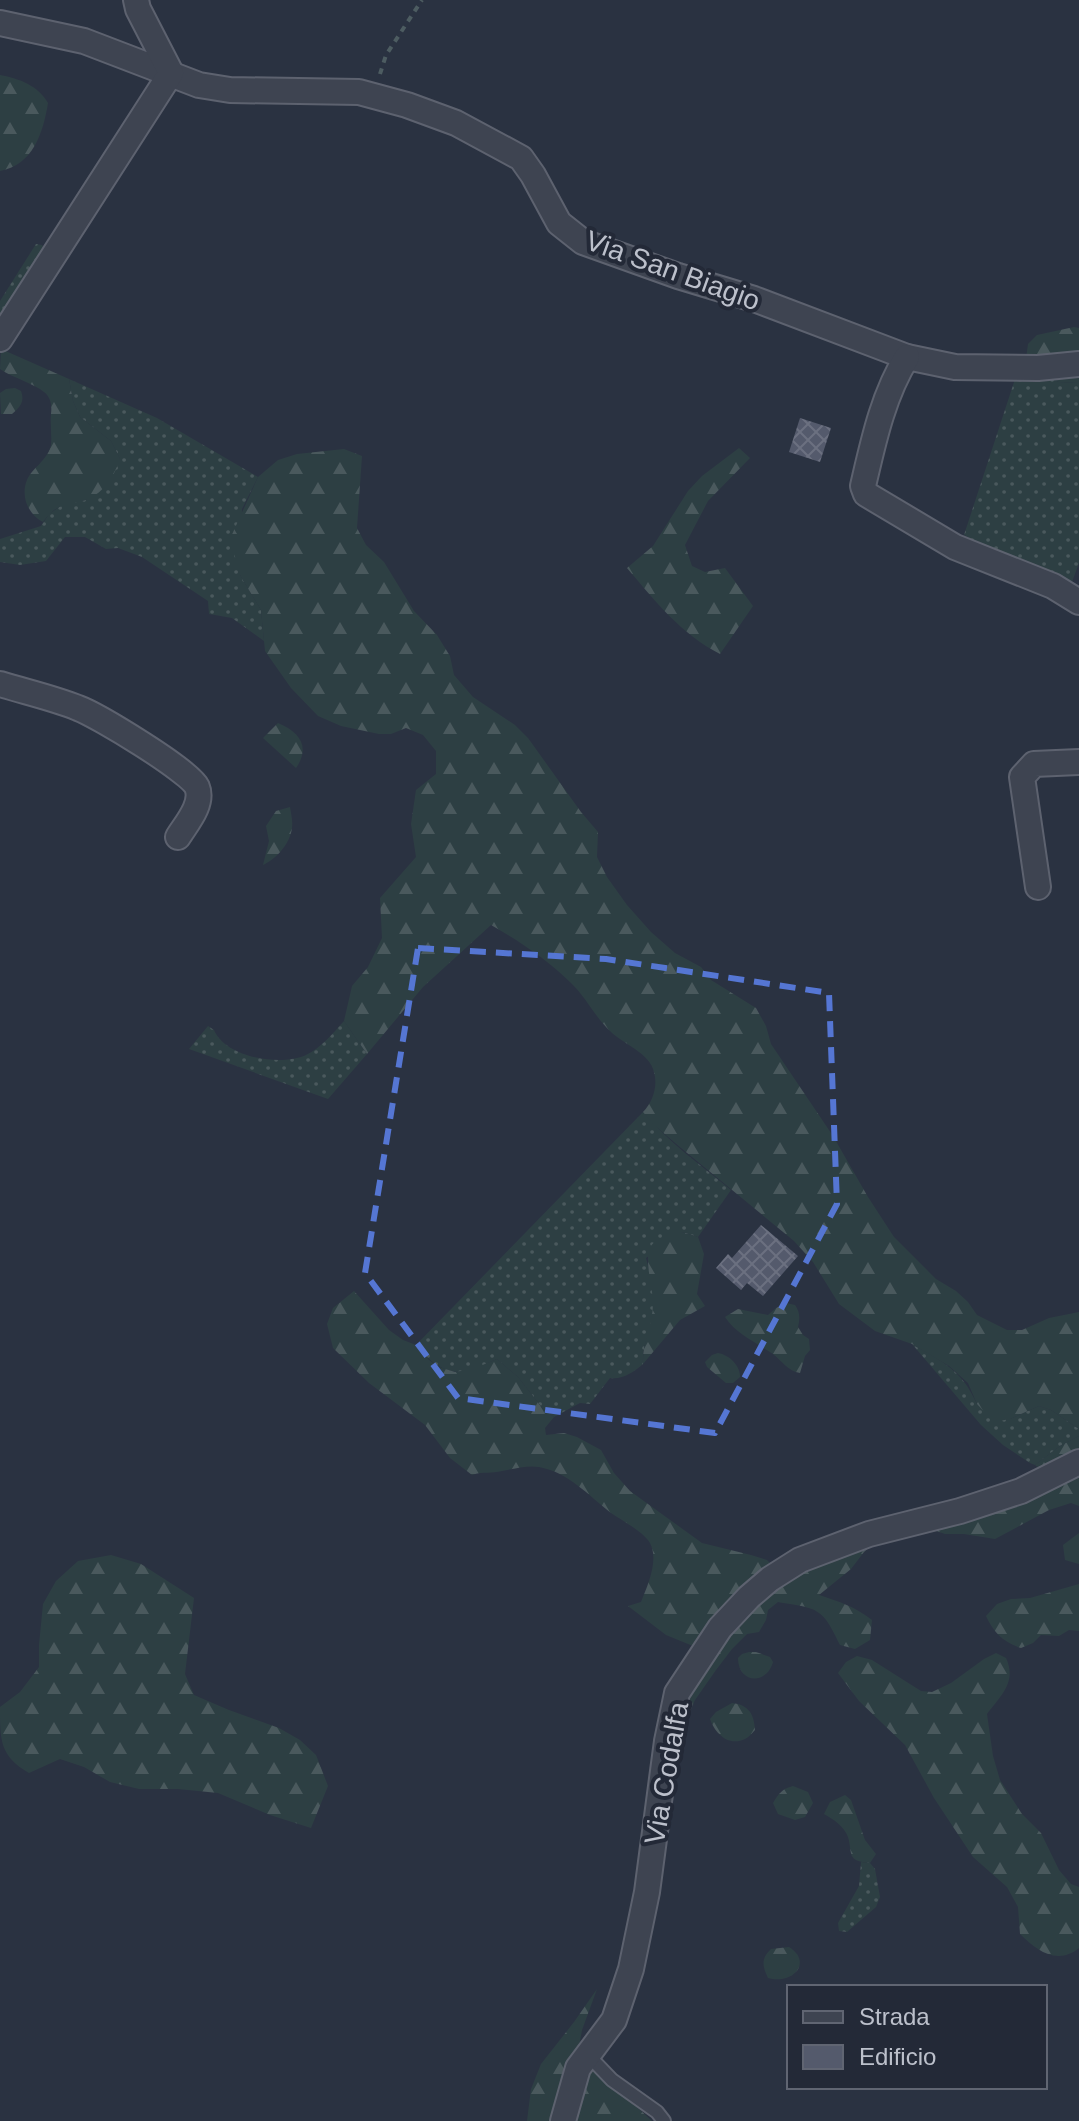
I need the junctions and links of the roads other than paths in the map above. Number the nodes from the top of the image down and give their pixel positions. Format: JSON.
{"nodes":[{"id":1,"x":136,"y":0,"type":"edge"},
{"id":2,"x":0,"y":23,"type":"edge"},
{"id":3,"x":171,"y":73,"type":"junction"},
{"id":4,"x":0,"y":339,"type":"edge"},
{"id":5,"x":907,"y":357,"type":"junction"},
{"id":6,"x":1079,"y":364,"type":"edge"},
{"id":7,"x":1079,"y":602,"type":"edge"},
{"id":8,"x":0,"y":684,"type":"edge"},
{"id":9,"x":1079,"y":762,"type":"edge"},
{"id":10,"x":178,"y":837,"type":"dead end"},
{"id":11,"x":1038,"y":887,"type":"dead end"},
{"id":12,"x":1079,"y":1462,"type":"edge"},
{"id":13,"x":588,"y":2055,"type":"junction"},
{"id":14,"x":563,"y":2121,"type":"edge"},
{"id":15,"x":664,"y":2121,"type":"edge"}],
"edges":[{"from":1,"to":3,"type":"street"},
{"from":2,"to":3,"type":"street","name":"Via San Biagio"},
{"from":3,"to":4,"type":"street"},
{"from":3,"to":5,"type":"street","name":"Via San Biagio"},
{"from":5,"to":6,"type":"street","name":"Via San Biagio"},
{"from":5,"to":7,"type":"street"},
{"from":8,"to":10,"type":"street"},
{"from":9,"to":11,"type":"street"},
{"from":12,"to":13,"type":"street","name":"Via Codalfa"},
{"from":13,"to":14,"type":"street","name":"Via Codalfa"},
{"from":13,"to":15,"type":"lane"}]}
